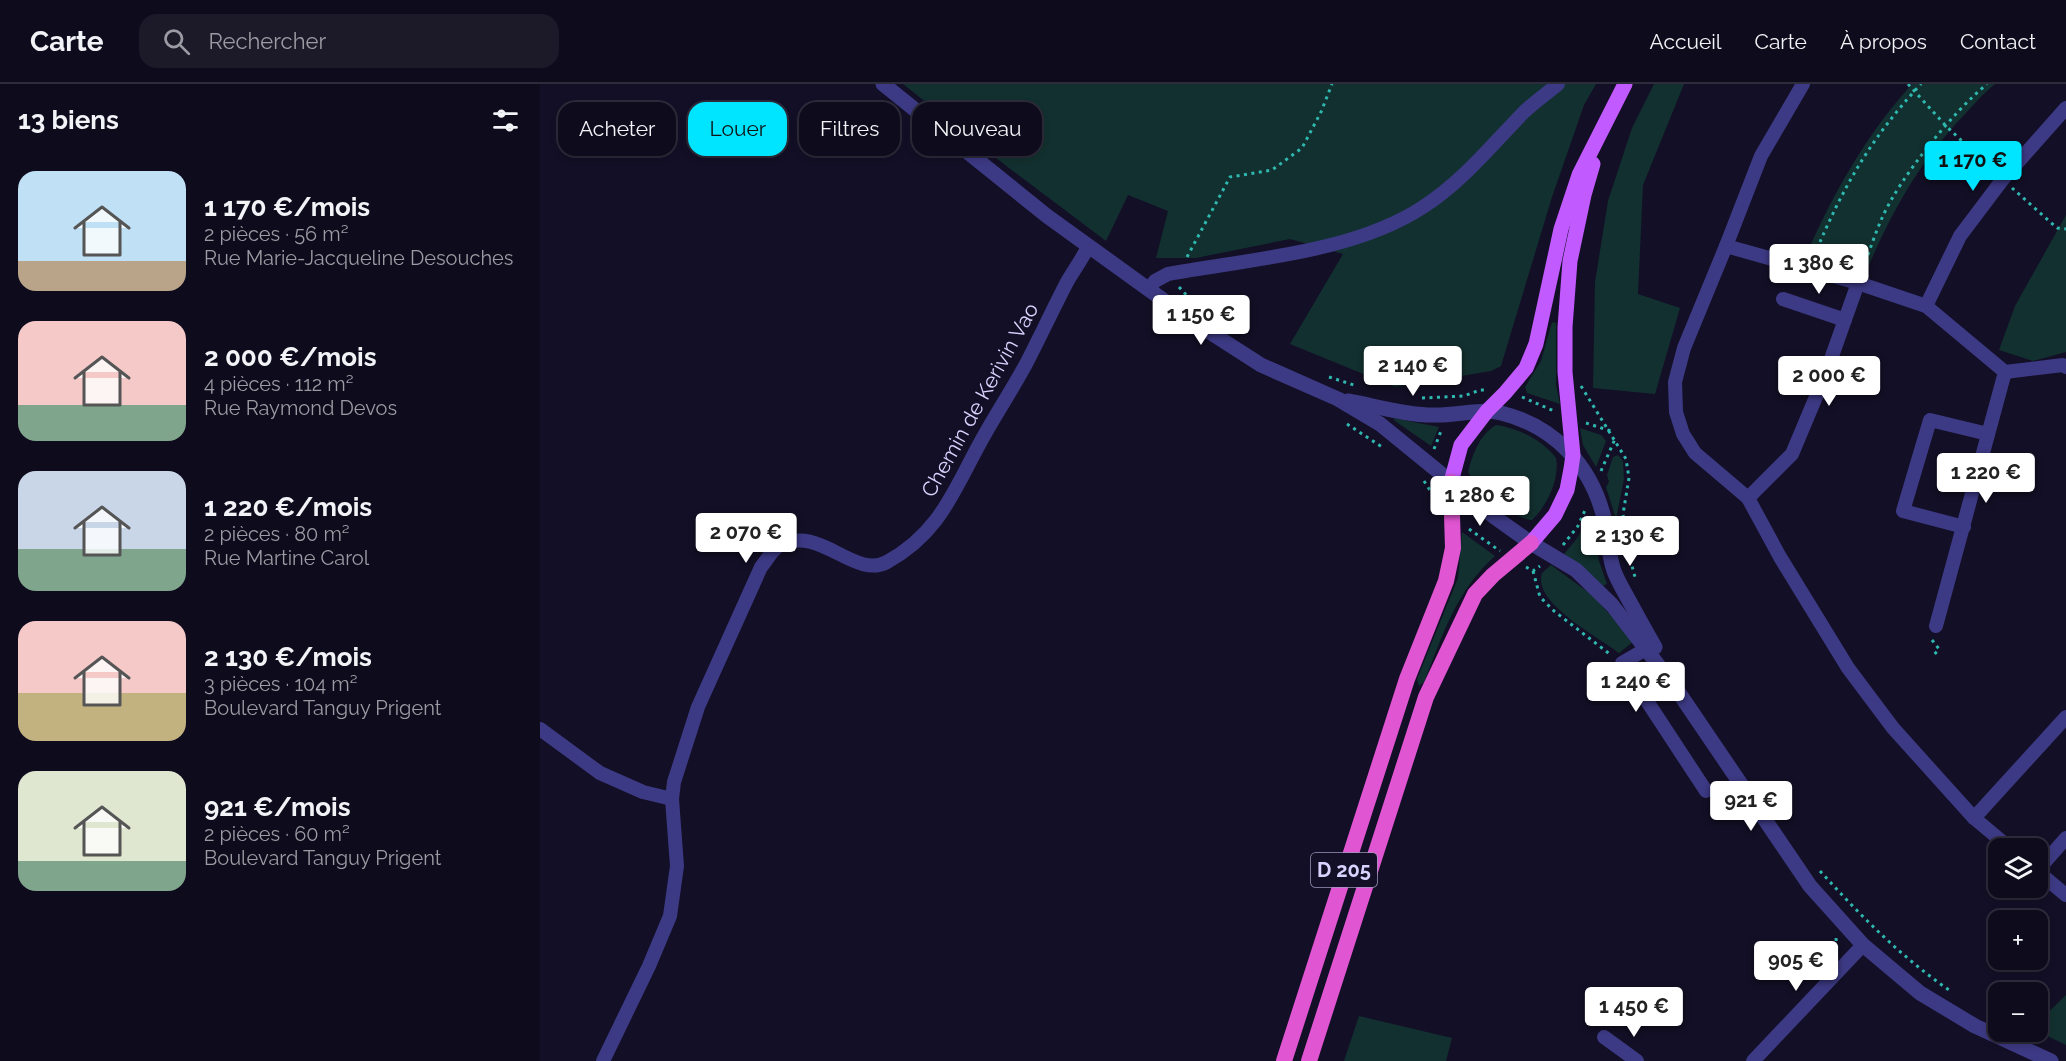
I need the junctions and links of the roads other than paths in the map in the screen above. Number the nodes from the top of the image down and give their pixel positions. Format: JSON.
{"nodes":[{"id":1,"x":883,"y":84,"type":"edge"},
{"id":2,"x":1558,"y":84,"type":"edge"},
{"id":3,"x":1625,"y":84,"type":"edge"},
{"id":4,"x":1803,"y":84,"type":"edge"},
{"id":5,"x":2066,"y":108,"type":"edge"},
{"id":6,"x":1604,"y":127,"type":"junction"},
{"id":7,"x":1726,"y":246,"type":"junction"},
{"id":8,"x":1088,"y":247,"type":"junction"},
{"id":9,"x":1858,"y":283,"type":"junction"},
{"id":10,"x":1148,"y":289,"type":"junction"},
{"id":11,"x":1784,"y":299,"type":"dead end"},
{"id":12,"x":1926,"y":306,"type":"junction"},
{"id":13,"x":1845,"y":320,"type":"junction"},
{"id":14,"x":2065,"y":365,"type":"edge"},
{"id":15,"x":2005,"y":372,"type":"junction"},
{"id":16,"x":1338,"y":399,"type":"junction"},
{"id":17,"x":1487,"y":411,"type":"junction"},
{"id":18,"x":1989,"y":434,"type":"junction"},
{"id":19,"x":1573,"y":455,"type":"junction"},
{"id":20,"x":1451,"y":482,"type":"junction"},
{"id":21,"x":1748,"y":498,"type":"junction"},
{"id":22,"x":1964,"y":527,"type":"junction"},
{"id":23,"x":1531,"y":543,"type":"junction"},
{"id":24,"x":1936,"y":626,"type":"dead end"},
{"id":25,"x":1646,"y":649,"type":"junction"},
{"id":26,"x":1677,"y":690,"type":"junction"},
{"id":27,"x":2066,"y":717,"type":"edge"},
{"id":28,"x":540,"y":729,"type":"edge"},
{"id":29,"x":1706,"y":792,"type":"dead end"},
{"id":30,"x":672,"y":799,"type":"junction"},
{"id":31,"x":1974,"y":818,"type":"junction"},
{"id":32,"x":1998,"y":838,"type":"edge"},
{"id":33,"x":2066,"y":838,"type":"edge"},
{"id":34,"x":2048,"y":858,"type":"edge"},
{"id":35,"x":2048,"y":880,"type":"edge"},
{"id":36,"x":2066,"y":895,"type":"edge"},
{"id":37,"x":1863,"y":945,"type":"junction"},
{"id":38,"x":1604,"y":1037,"type":"dead end"},
{"id":39,"x":603,"y":1061,"type":"edge"},
{"id":40,"x":1284,"y":1061,"type":"edge"},
{"id":41,"x":1309,"y":1061,"type":"edge"},
{"id":42,"x":1637,"y":1061,"type":"edge"},
{"id":43,"x":1753,"y":1061,"type":"edge"},
{"id":44,"x":2051,"y":1061,"type":"edge"}],
"edges":[{"from":1,"to":8,"type":"street"},
{"from":2,"to":10,"type":"street"},
{"from":3,"to":6,"type":"main road"},
{"from":4,"to":7,"type":"street"},
{"from":5,"to":12,"type":"street"},
{"from":6,"to":17,"type":"main road"},
{"from":6,"to":19,"type":"main road"},
{"from":7,"to":9,"type":"street"},
{"from":7,"to":21,"type":"street"},
{"from":8,"to":10,"type":"street"},
{"from":8,"to":30,"type":"street","name":"Chemin de Kerivin Vao"},
{"from":9,"to":12,"type":"street"},
{"from":9,"to":13,"type":"street"},
{"from":10,"to":16,"type":"street"},
{"from":11,"to":13,"type":"street"},
{"from":12,"to":15,"type":"street"},
{"from":13,"to":21,"type":"street"},
{"from":14,"to":15,"type":"street"},
{"from":15,"to":18,"type":"street"},
{"from":16,"to":17,"type":"street"},
{"from":16,"to":20,"type":"street"},
{"from":17,"to":19,"type":"street"},
{"from":17,"to":20,"type":"main road"},
{"from":18,"to":22,"type":"street"},
{"from":18,"to":22,"type":"street"},
{"from":19,"to":23,"type":"main road"},
{"from":19,"to":26,"type":"street"},
{"from":20,"to":23,"type":"street"},
{"from":20,"to":40,"type":"highway","number":"D 205"},
{"from":21,"to":31,"type":"street"},
{"from":22,"to":24,"type":"street"},
{"from":23,"to":25,"type":"street"},
{"from":23,"to":41,"type":"highway","number":"D 205"},
{"from":25,"to":26,"type":"street"},
{"from":25,"to":29,"type":"street"},
{"from":26,"to":37,"type":"street"},
{"from":27,"to":31,"type":"street"},
{"from":28,"to":30,"type":"street"},
{"from":30,"to":39,"type":"street","name":"Chemin de Kerivin Vao"},
{"from":31,"to":32,"type":"street"},
{"from":33,"to":34,"type":"street"},
{"from":35,"to":36,"type":"street"},
{"from":37,"to":43,"type":"street"},
{"from":37,"to":44,"type":"street"},
{"from":38,"to":42,"type":"street"}]}
